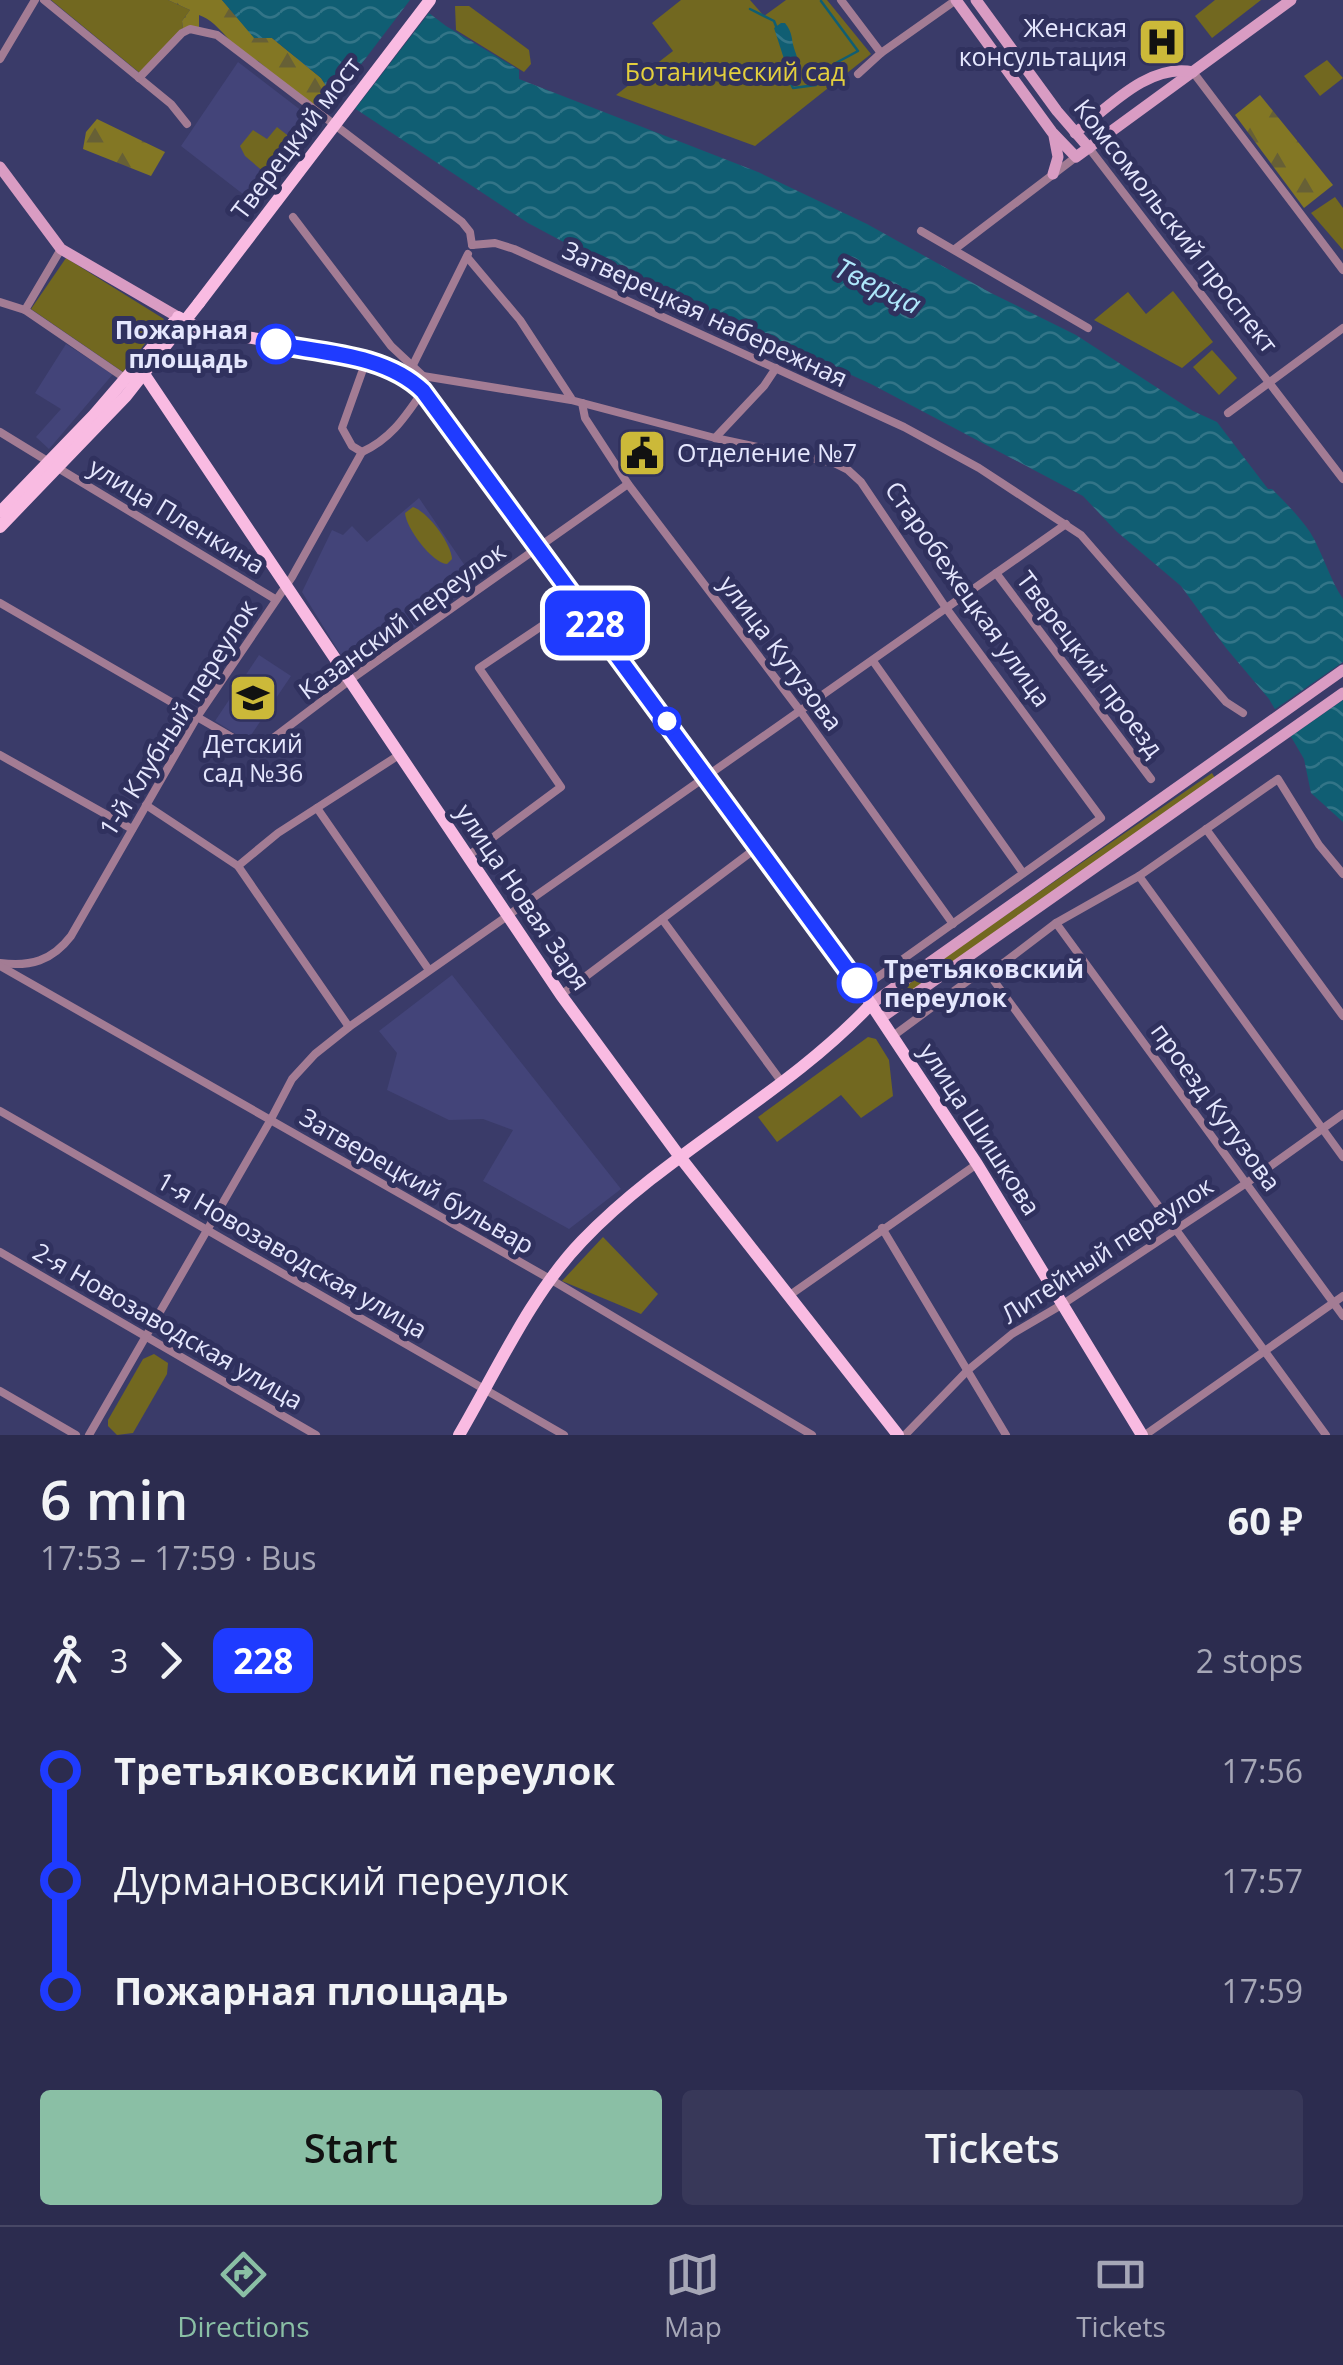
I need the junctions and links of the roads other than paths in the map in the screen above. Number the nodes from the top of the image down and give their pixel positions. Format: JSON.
{"nodes":[{"id":1,"x":36,"y":0,"type":"edge"},
{"id":2,"x":44,"y":0,"type":"edge"},
{"id":3,"x":422,"y":0,"type":"edge"},
{"id":4,"x":430,"y":0,"type":"edge"},
{"id":5,"x":841,"y":0,"type":"edge"},
{"id":6,"x":956,"y":0,"type":"edge"},
{"id":7,"x":976,"y":0,"type":"edge"},
{"id":8,"x":1291,"y":0,"type":"edge"},
{"id":9,"x":880,"y":53,"type":"junction"},
{"id":10,"x":0,"y":59,"type":"edge"},
{"id":11,"x":1193,"y":72,"type":"junction"},
{"id":12,"x":858,"y":74,"type":"dead end"},
{"id":13,"x":139,"y":78,"type":"junction"},
{"id":14,"x":1057,"y":110,"type":"junction"},
{"id":15,"x":1044,"y":121,"type":"junction"},
{"id":16,"x":187,"y":124,"type":"dead end"},
{"id":17,"x":1052,"y":132,"type":"junction"},
{"id":18,"x":1074,"y":133,"type":"junction"},
{"id":19,"x":1089,"y":148,"type":"junction"},
{"id":20,"x":1076,"y":157,"type":"junction"},
{"id":21,"x":0,"y":167,"type":"edge"},
{"id":22,"x":1053,"y":174,"type":"junction"},
{"id":23,"x":293,"y":217,"type":"dead end"},
{"id":24,"x":921,"y":231,"type":"dead end"},
{"id":25,"x":472,"y":245,"type":"junction"},
{"id":26,"x":62,"y":249,"type":"junction"},
{"id":27,"x":955,"y":249,"type":"junction"},
{"id":28,"x":467,"y":257,"type":"junction"},
{"id":29,"x":1343,"y":270,"type":"edge"},
{"id":30,"x":196,"y":301,"type":"junction"},
{"id":31,"x":0,"y":302,"type":"edge"},
{"id":32,"x":25,"y":310,"type":"junction"},
{"id":33,"x":181,"y":319,"type":"junction"},
{"id":34,"x":1088,"y":328,"type":"dead end"},
{"id":35,"x":1343,"y":328,"type":"edge"},
{"id":36,"x":366,"y":362,"type":"junction"},
{"id":37,"x":776,"y":368,"type":"junction"},
{"id":38,"x":141,"y":370,"type":"junction"},
{"id":39,"x":413,"y":375,"type":"junction"},
{"id":40,"x":1269,"y":382,"type":"junction"},
{"id":41,"x":127,"y":386,"type":"junction"},
{"id":42,"x":423,"y":391,"type":"junction"},
{"id":43,"x":571,"y":400,"type":"junction"},
{"id":44,"x":582,"y":402,"type":"junction"},
{"id":45,"x":1228,"y":413,"type":"dead end"},
{"id":46,"x":0,"y":432,"type":"edge"},
{"id":47,"x":715,"y":438,"type":"junction"},
{"id":48,"x":362,"y":452,"type":"junction"},
{"id":49,"x":54,"y":464,"type":"junction"},
{"id":50,"x":1343,"y":479,"type":"edge"},
{"id":51,"x":628,"y":484,"type":"junction"},
{"id":52,"x":0,"y":512,"type":"edge"},
{"id":53,"x":1066,"y":524,"type":"junction"},
{"id":54,"x":0,"y":527,"type":"edge"},
{"id":55,"x":538,"y":547,"type":"junction"},
{"id":56,"x":996,"y":573,"type":"junction"},
{"id":57,"x":286,"y":586,"type":"junction"},
{"id":58,"x":276,"y":599,"type":"junction"},
{"id":59,"x":579,"y":601,"type":"junction"},
{"id":60,"x":0,"y":603,"type":"edge"},
{"id":61,"x":946,"y":608,"type":"junction"},
{"id":62,"x":872,"y":661,"type":"junction"},
{"id":63,"x":1343,"y":670,"type":"edge"},
{"id":64,"x":350,"y":680,"type":"junction"},
{"id":65,"x":1343,"y":693,"type":"edge"},
{"id":66,"x":801,"y":712,"type":"junction"},
{"id":67,"x":1243,"y":713,"type":"dead end"},
{"id":68,"x":197,"y":717,"type":"junction"},
{"id":69,"x":0,"y":755,"type":"edge"},
{"id":70,"x":400,"y":755,"type":"junction"},
{"id":71,"x":708,"y":776,"type":"junction"},
{"id":72,"x":1152,"y":780,"type":"dead end"},
{"id":73,"x":146,"y":805,"type":"junction"},
{"id":74,"x":317,"y":808,"type":"junction"},
{"id":75,"x":132,"y":829,"type":"junction"},
{"id":76,"x":1206,"y":830,"type":"junction"},
{"id":77,"x":759,"y":846,"type":"junction"},
{"id":78,"x":467,"y":857,"type":"junction"},
{"id":79,"x":238,"y":866,"type":"junction"},
{"id":80,"x":1023,"y":873,"type":"junction"},
{"id":81,"x":1343,"y":874,"type":"edge"},
{"id":82,"x":1139,"y":876,"type":"junction"},
{"id":83,"x":507,"y":917,"type":"junction"},
{"id":84,"x":662,"y":919,"type":"junction"},
{"id":85,"x":953,"y":924,"type":"junction"},
{"id":86,"x":1056,"y":924,"type":"junction"},
{"id":87,"x":0,"y":964,"type":"edge"},
{"id":88,"x":429,"y":970,"type":"junction"},
{"id":89,"x":989,"y":974,"type":"junction"},
{"id":90,"x":861,"y":989,"type":"junction"},
{"id":91,"x":561,"y":995,"type":"junction"},
{"id":92,"x":871,"y":1004,"type":"junction"},
{"id":93,"x":1343,"y":1016,"type":"edge"},
{"id":94,"x":881,"y":1018,"type":"junction"},
{"id":95,"x":349,"y":1027,"type":"junction"},
{"id":96,"x":844,"y":1033,"type":"junction"},
{"id":97,"x":894,"y":1036,"type":"junction"},
{"id":98,"x":781,"y":1081,"type":"junction"},
{"id":99,"x":0,"y":1111,"type":"edge"},
{"id":100,"x":1343,"y":1114,"type":"edge"},
{"id":101,"x":270,"y":1120,"type":"junction"},
{"id":102,"x":1324,"y":1127,"type":"junction"},
{"id":103,"x":1343,"y":1156,"type":"edge"},
{"id":104,"x":680,"y":1157,"type":"junction"},
{"id":105,"x":977,"y":1164,"type":"junction"},
{"id":106,"x":1248,"y":1182,"type":"junction"},
{"id":107,"x":882,"y":1228,"type":"junction"},
{"id":108,"x":206,"y":1229,"type":"junction"},
{"id":109,"x":1176,"y":1229,"type":"junction"},
{"id":110,"x":0,"y":1252,"type":"edge"},
{"id":111,"x":550,"y":1279,"type":"junction"},
{"id":112,"x":790,"y":1295,"type":"junction"},
{"id":113,"x":1343,"y":1296,"type":"edge"},
{"id":114,"x":1333,"y":1302,"type":"junction"},
{"id":115,"x":1063,"y":1304,"type":"junction"},
{"id":116,"x":1343,"y":1316,"type":"edge"},
{"id":117,"x":145,"y":1337,"type":"junction"},
{"id":118,"x":1263,"y":1351,"type":"junction"},
{"id":119,"x":968,"y":1370,"type":"junction"},
{"id":120,"x":486,"y":1389,"type":"junction"},
{"id":121,"x":0,"y":1392,"type":"edge"},
{"id":122,"x":76,"y":1435,"type":"edge"},
{"id":123,"x":89,"y":1435,"type":"edge"},
{"id":124,"x":316,"y":1435,"type":"edge"},
{"id":125,"x":459,"y":1435,"type":"edge"},
{"id":126,"x":564,"y":1435,"type":"edge"},
{"id":127,"x":812,"y":1435,"type":"edge"},
{"id":128,"x":902,"y":1435,"type":"edge"},
{"id":129,"x":1006,"y":1435,"type":"edge"},
{"id":130,"x":1144,"y":1435,"type":"edge"},
{"id":131,"x":1326,"y":1435,"type":"edge"}],
"edges":[{"from":1,"to":10,"type":"street"},
{"from":2,"to":13,"type":"street"},
{"from":3,"to":30,"type":"main road","name":"Тверецкий мост","bridge":true},
{"from":4,"to":30,"type":"main road","name":"Тверецкий мост","bridge":true},
{"from":5,"to":9,"type":"street"},
{"from":6,"to":9,"type":"street"},
{"from":6,"to":15,"type":"main road","name":"Комсомольский проспект"},
{"from":7,"to":14,"type":"main road","name":"Комсомольский проспект"},
{"from":8,"to":11,"type":"main road"},
{"from":9,"to":12,"type":"street"},
{"from":11,"to":18,"type":"main road"},
{"from":11,"to":19,"type":"main road"},
{"from":11,"to":29,"type":"street"},
{"from":13,"to":16,"type":"street"},
{"from":13,"to":25,"type":"street"},
{"from":14,"to":15,"type":"main road"},
{"from":14,"to":18,"type":"main road","name":"Комсомольский проспект"},
{"from":15,"to":17,"type":"main road","name":"Комсомольский проспект"},
{"from":17,"to":20,"type":"main road","name":"Комсомольский проспект"},
{"from":17,"to":22,"type":"main road","name":"Комсомольский проспект"},
{"from":18,"to":19,"type":"main road","name":"Комсомольский проспект"},
{"from":19,"to":20,"type":"main road"},
{"from":19,"to":40,"type":"street","name":"Комсомольский проспект"},
{"from":20,"to":22,"type":"street"},
{"from":21,"to":26,"type":"main road"},
{"from":22,"to":27,"type":"street"},
{"from":23,"to":39,"type":"street","name":"улица Шишкова"},
{"from":24,"to":27,"type":"street"},
{"from":25,"to":28,"type":"street"},
{"from":25,"to":37,"type":"street","name":"Затверецкая набережная"},
{"from":26,"to":32,"type":"street"},
{"from":26,"to":33,"type":"main road"},
{"from":27,"to":34,"type":"street"},
{"from":28,"to":39,"type":"street"},
{"from":28,"to":43,"type":"street"},
{"from":30,"to":33,"type":"main road"},
{"from":31,"to":32,"type":"street"},
{"from":32,"to":41,"type":"street"},
{"from":33,"to":36,"type":"main road","name":"Старобежецкая улица"},
{"from":33,"to":38,"type":"main road"},
{"from":35,"to":40,"type":"street"},
{"from":36,"to":39,"type":"main road","name":"Старобежецкая улица"},
{"from":36,"to":48,"type":"street"},
{"from":37,"to":47,"type":"street"},
{"from":37,"to":53,"type":"street","name":"Затверецкая набережная"},
{"from":38,"to":41,"type":"main road"},
{"from":38,"to":57,"type":"main road","name":"улица Новая Заря"},
{"from":39,"to":42,"type":"main road","name":"улица Шишкова"},
{"from":39,"to":43,"type":"street","name":"Старобежецкая улица"},
{"from":40,"to":45,"type":"street"},
{"from":40,"to":50,"type":"street","name":"Комсомольский проспект"},
{"from":41,"to":49,"type":"main road"},
{"from":42,"to":48,"type":"street","name":"1-й Клубный переулок"},
{"from":42,"to":55,"type":"main road","name":"улица Шишкова"},
{"from":43,"to":44,"type":"street","name":"Старобежецкая улица"},
{"from":44,"to":47,"type":"street","name":"Старобежецкая улица"},
{"from":44,"to":51,"type":"street","name":"улица Кутузова"},
{"from":46,"to":49,"type":"street","name":"улица Пленкина"},
{"from":47,"to":61,"type":"street","name":"Старобежецкая улица"},
{"from":48,"to":57,"type":"street","name":"1-й Клубный переулок"},
{"from":49,"to":52,"type":"main road"},
{"from":49,"to":54,"type":"main road"},
{"from":49,"to":58,"type":"street","name":"улица Пленкина"},
{"from":51,"to":55,"type":"street","name":"Казанский переулок"},
{"from":51,"to":66,"type":"street","name":"улица Кутузова"},
{"from":53,"to":56,"type":"street"},
{"from":53,"to":67,"type":"street","name":"Затверецкая набережная"},
{"from":55,"to":59,"type":"main road","name":"улица Шишкова"},
{"from":55,"to":64,"type":"street","name":"Казанский переулок"},
{"from":56,"to":61,"type":"street"},
{"from":56,"to":72,"type":"street","name":"Тверецкий проезд"},
{"from":57,"to":58,"type":"street","name":"1-й Клубный переулок"},
{"from":57,"to":64,"type":"main road","name":"улица Новая Заря"},
{"from":58,"to":68,"type":"street","name":"1-й Клубный переулок"},
{"from":59,"to":71,"type":"main road","name":"улица Шишкова"},
{"from":59,"to":78,"type":"street"},
{"from":60,"to":68,"type":"street"},
{"from":61,"to":62,"type":"street"},
{"from":61,"to":80,"type":"street","name":"Старобежецкая улица"},
{"from":62,"to":66,"type":"street"},
{"from":62,"to":80,"type":"street"},
{"from":63,"to":92,"type":"main road"},
{"from":64,"to":68,"type":"street","name":"Казанский переулок"},
{"from":64,"to":70,"type":"main road","name":"улица Новая Заря"},
{"from":65,"to":94,"type":"main road"},
{"from":66,"to":71,"type":"street"},
{"from":66,"to":85,"type":"street","name":"улица Кутузова"},
{"from":68,"to":73,"type":"street","name":"1-й Клубный переулок"},
{"from":69,"to":75,"type":"street"},
{"from":70,"to":74,"type":"street"},
{"from":70,"to":78,"type":"main road","name":"улица Новая Заря"},
{"from":71,"to":77,"type":"main road","name":"улица Шишкова"},
{"from":71,"to":83,"type":"street"},
{"from":73,"to":75,"type":"street","name":"1-й Клубный переулок"},
{"from":73,"to":79,"type":"street"},
{"from":74,"to":79,"type":"street"},
{"from":74,"to":88,"type":"street"},
{"from":75,"to":87,"type":"street","name":"1-й Клубный переулок"},
{"from":76,"to":81,"type":"street"},
{"from":76,"to":82,"type":"street"},
{"from":76,"to":93,"type":"street"},
{"from":77,"to":84,"type":"street"},
{"from":77,"to":90,"type":"main road","name":"улица Шишкова"},
{"from":78,"to":83,"type":"main road","name":"улица Новая Заря"},
{"from":79,"to":95,"type":"street"},
{"from":80,"to":85,"type":"street"},
{"from":82,"to":86,"type":"street"},
{"from":82,"to":102,"type":"street"},
{"from":83,"to":88,"type":"street"},
{"from":83,"to":91,"type":"main road","name":"улица Новая Заря"},
{"from":84,"to":91,"type":"street"},
{"from":84,"to":98,"type":"street"},
{"from":85,"to":90,"type":"street"},
{"from":86,"to":89,"type":"street"},
{"from":86,"to":106,"type":"street","name":"проезд Кутузова"},
{"from":87,"to":101,"type":"street","name":"Затверецкий бульвар"},
{"from":88,"to":95,"type":"street"},
{"from":89,"to":97,"type":"street"},
{"from":89,"to":109,"type":"street"},
{"from":90,"to":92,"type":"main road","name":"улица Шишкова"},
{"from":91,"to":104,"type":"main road","name":"улица Новая Заря"},
{"from":92,"to":94,"type":"main road","name":"улица Шишкова"},
{"from":92,"to":96,"type":"main road"},
{"from":94,"to":96,"type":"main road"},
{"from":94,"to":97,"type":"main road","name":"улица Шишкова"},
{"from":95,"to":101,"type":"street"},
{"from":96,"to":98,"type":"main road"},
{"from":97,"to":105,"type":"main road","name":"улица Шишкова"},
{"from":98,"to":104,"type":"main road"},
{"from":99,"to":108,"type":"street","name":"1-я Новозаводская улица"},
{"from":100,"to":102,"type":"street","name":"Литейный переулок"},
{"from":101,"to":108,"type":"street"},
{"from":101,"to":111,"type":"street","name":"Затверецкий бульвар"},
{"from":102,"to":103,"type":"street"},
{"from":102,"to":106,"type":"street","name":"Литейный переулок"},
{"from":104,"to":111,"type":"main road"},
{"from":104,"to":112,"type":"main road","name":"улица Новая Заря"},
{"from":105,"to":107,"type":"street"},
{"from":105,"to":115,"type":"main road","name":"улица Шишкова"},
{"from":106,"to":109,"type":"street","name":"Литейный переулок"},
{"from":106,"to":114,"type":"street","name":"проезд Кутузова"},
{"from":107,"to":112,"type":"street"},
{"from":107,"to":119,"type":"street"},
{"from":108,"to":117,"type":"street"},
{"from":108,"to":120,"type":"street","name":"1-я Новозаводская улица"},
{"from":109,"to":115,"type":"street","name":"Литейный переулок"},
{"from":109,"to":118,"type":"street"},
{"from":110,"to":117,"type":"street","name":"2-я Новозаводская улица"},
{"from":111,"to":120,"type":"main road"},
{"from":111,"to":127,"type":"street","name":"Затверецкий бульвар"},
{"from":112,"to":128,"type":"main road","name":"улица Новая Заря"},
{"from":113,"to":114,"type":"street"},
{"from":114,"to":116,"type":"street","name":"проезд Кутузова"},
{"from":114,"to":118,"type":"street"},
{"from":115,"to":119,"type":"street","name":"Литейный переулок"},
{"from":115,"to":130,"type":"main road","name":"улица Шишкова"},
{"from":117,"to":123,"type":"street"},
{"from":117,"to":124,"type":"street","name":"2-я Новозаводская улица"},
{"from":118,"to":130,"type":"street"},
{"from":118,"to":131,"type":"street"},
{"from":119,"to":128,"type":"street","name":"Литейный переулок"},
{"from":119,"to":129,"type":"street"},
{"from":120,"to":125,"type":"main road"},
{"from":120,"to":126,"type":"street","name":"1-я Новозаводская улица"},
{"from":121,"to":122,"type":"street"}]}
